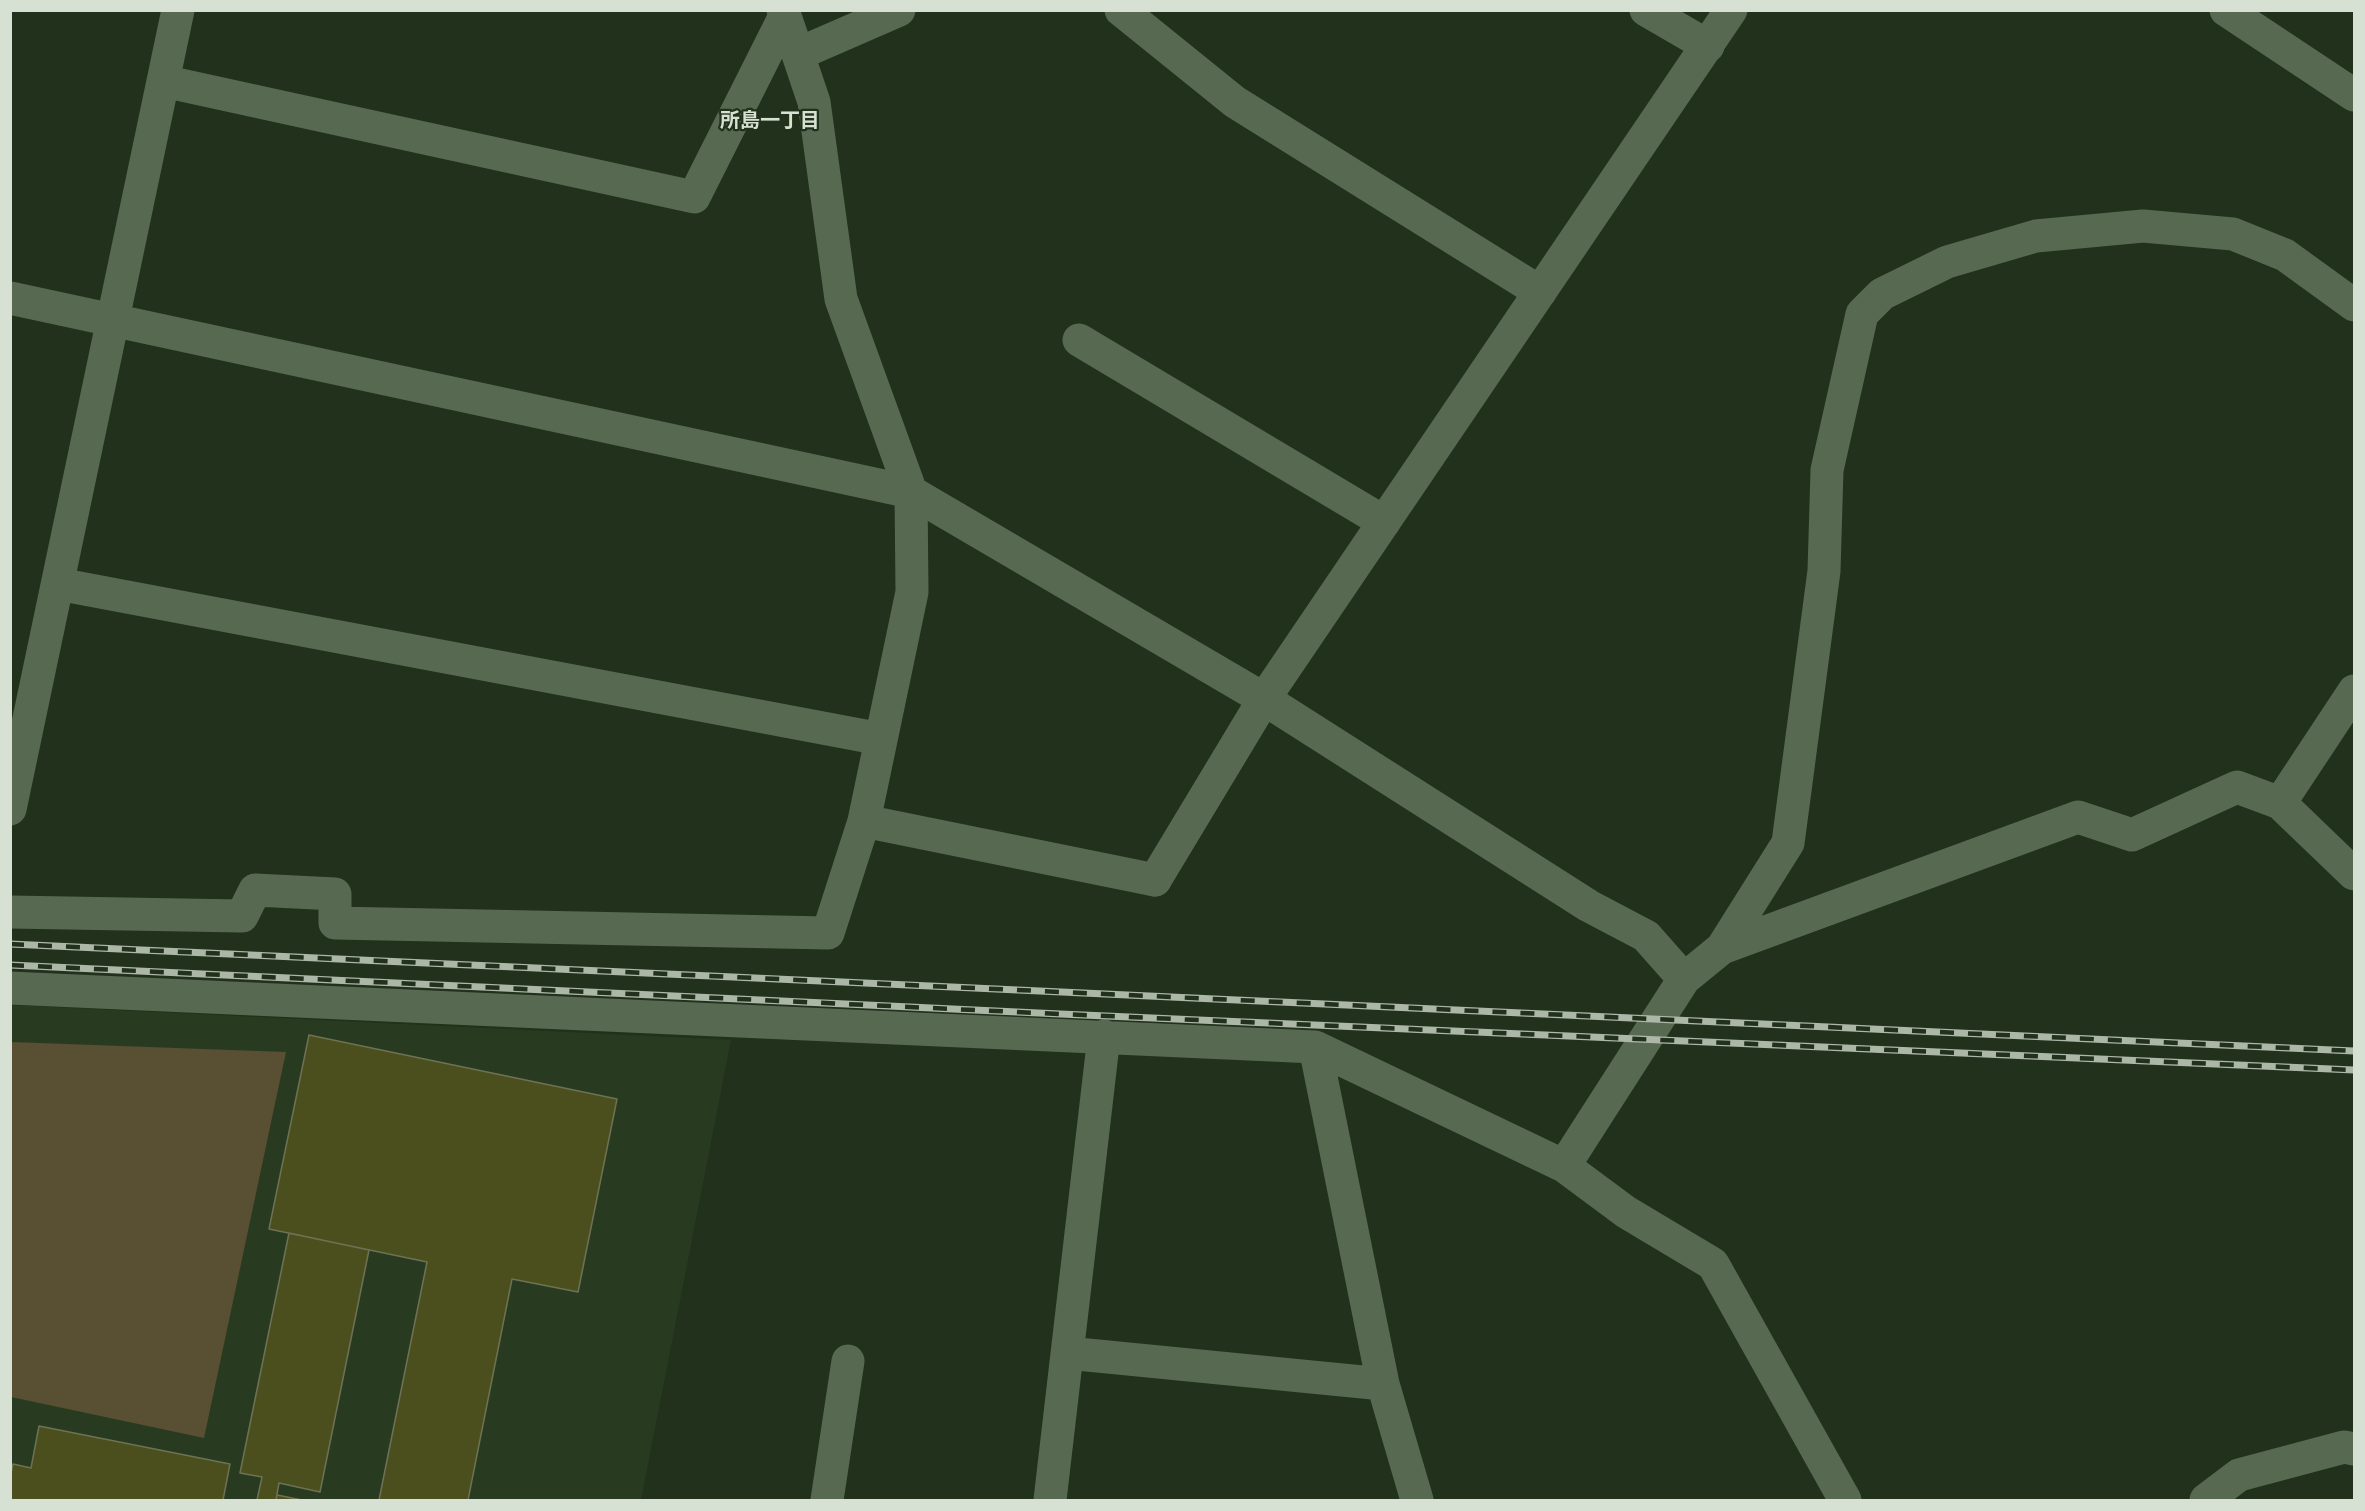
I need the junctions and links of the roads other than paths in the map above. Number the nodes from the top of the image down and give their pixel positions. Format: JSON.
{"nodes":[{"id":1,"x":178,"y":10,"type":"edge"},
{"id":2,"x":898,"y":10,"type":"edge"},
{"id":3,"x":1122,"y":10,"type":"edge"},
{"id":4,"x":1646,"y":10,"type":"edge"},
{"id":5,"x":1731,"y":10,"type":"edge"},
{"id":6,"x":2226,"y":10,"type":"edge"},
{"id":7,"x":784,"y":13,"type":"edge"},
{"id":8,"x":1708,"y":46,"type":"junction"},
{"id":9,"x":798,"y":54,"type":"junction"},
{"id":10,"x":163,"y":81,"type":"junction"},
{"id":11,"x":2355,"y":95,"type":"edge"},
{"id":12,"x":1540,"y":292,"type":"junction"},
{"id":13,"x":10,"y":298,"type":"edge"},
{"id":14,"x":2355,"y":305,"type":"edge"},
{"id":15,"x":114,"y":320,"type":"junction"},
{"id":16,"x":1079,"y":340,"type":"dead end"},
{"id":17,"x":911,"y":492,"type":"junction"},
{"id":18,"x":1384,"y":522,"type":"junction"},
{"id":19,"x":58,"y":584,"type":"junction"},
{"id":20,"x":2355,"y":691,"type":"edge"},
{"id":21,"x":1264,"y":699,"type":"junction"},
{"id":22,"x":881,"y":739,"type":"junction"},
{"id":23,"x":2280,"y":803,"type":"junction"},
{"id":24,"x":10,"y":809,"type":"edge"},
{"id":25,"x":864,"y":821,"type":"junction"},
{"id":26,"x":2355,"y":874,"type":"edge"},
{"id":27,"x":10,"y":912,"type":"edge"},
{"id":28,"x":1722,"y":948,"type":"junction"},
{"id":29,"x":1684,"y":979,"type":"junction"},
{"id":30,"x":10,"y":988,"type":"edge"},
{"id":31,"x":1104,"y":1036,"type":"junction"},
{"id":32,"x":1315,"y":1047,"type":"junction"},
{"id":33,"x":1564,"y":1166,"type":"junction"},
{"id":34,"x":1067,"y":1353,"type":"junction"},
{"id":35,"x":848,"y":1361,"type":"dead end"},
{"id":36,"x":1383,"y":1384,"type":"junction"},
{"id":37,"x":2355,"y":1449,"type":"edge"},
{"id":38,"x":827,"y":1500,"type":"edge"},
{"id":39,"x":1050,"y":1500,"type":"edge"},
{"id":40,"x":1417,"y":1500,"type":"edge"},
{"id":41,"x":1845,"y":1500,"type":"edge"},
{"id":42,"x":2206,"y":1500,"type":"edge"}],
"edges":[{"from":1,"to":10,"type":"street"},
{"from":2,"to":9,"type":"street"},
{"from":3,"to":12,"type":"street"},
{"from":4,"to":8,"type":"street"},
{"from":5,"to":8,"type":"street"},
{"from":6,"to":11,"type":"street"},
{"from":7,"to":9,"type":"street"},
{"from":7,"to":10,"type":"street"},
{"from":8,"to":12,"type":"street"},
{"from":9,"to":17,"type":"street"},
{"from":10,"to":15,"type":"street"},
{"from":12,"to":18,"type":"street"},
{"from":13,"to":15,"type":"street"},
{"from":14,"to":28,"type":"street"},
{"from":15,"to":17,"type":"street"},
{"from":15,"to":19,"type":"street"},
{"from":16,"to":18,"type":"street"},
{"from":17,"to":21,"type":"street"},
{"from":17,"to":22,"type":"street"},
{"from":18,"to":21,"type":"street"},
{"from":19,"to":22,"type":"street"},
{"from":19,"to":24,"type":"street"},
{"from":20,"to":23,"type":"street"},
{"from":21,"to":25,"type":"street"},
{"from":21,"to":29,"type":"street"},
{"from":22,"to":25,"type":"street"},
{"from":23,"to":26,"type":"street"},
{"from":23,"to":28,"type":"street"},
{"from":25,"to":27,"type":"street"},
{"from":28,"to":29,"type":"street"},
{"from":29,"to":33,"type":"street"},
{"from":30,"to":31,"type":"street"},
{"from":31,"to":32,"type":"street"},
{"from":31,"to":34,"type":"street"},
{"from":32,"to":33,"type":"street"},
{"from":32,"to":36,"type":"street"},
{"from":33,"to":41,"type":"street"},
{"from":34,"to":36,"type":"street"},
{"from":34,"to":39,"type":"street"},
{"from":35,"to":38,"type":"street"},
{"from":36,"to":40,"type":"street"},
{"from":37,"to":42,"type":"street"}]}
